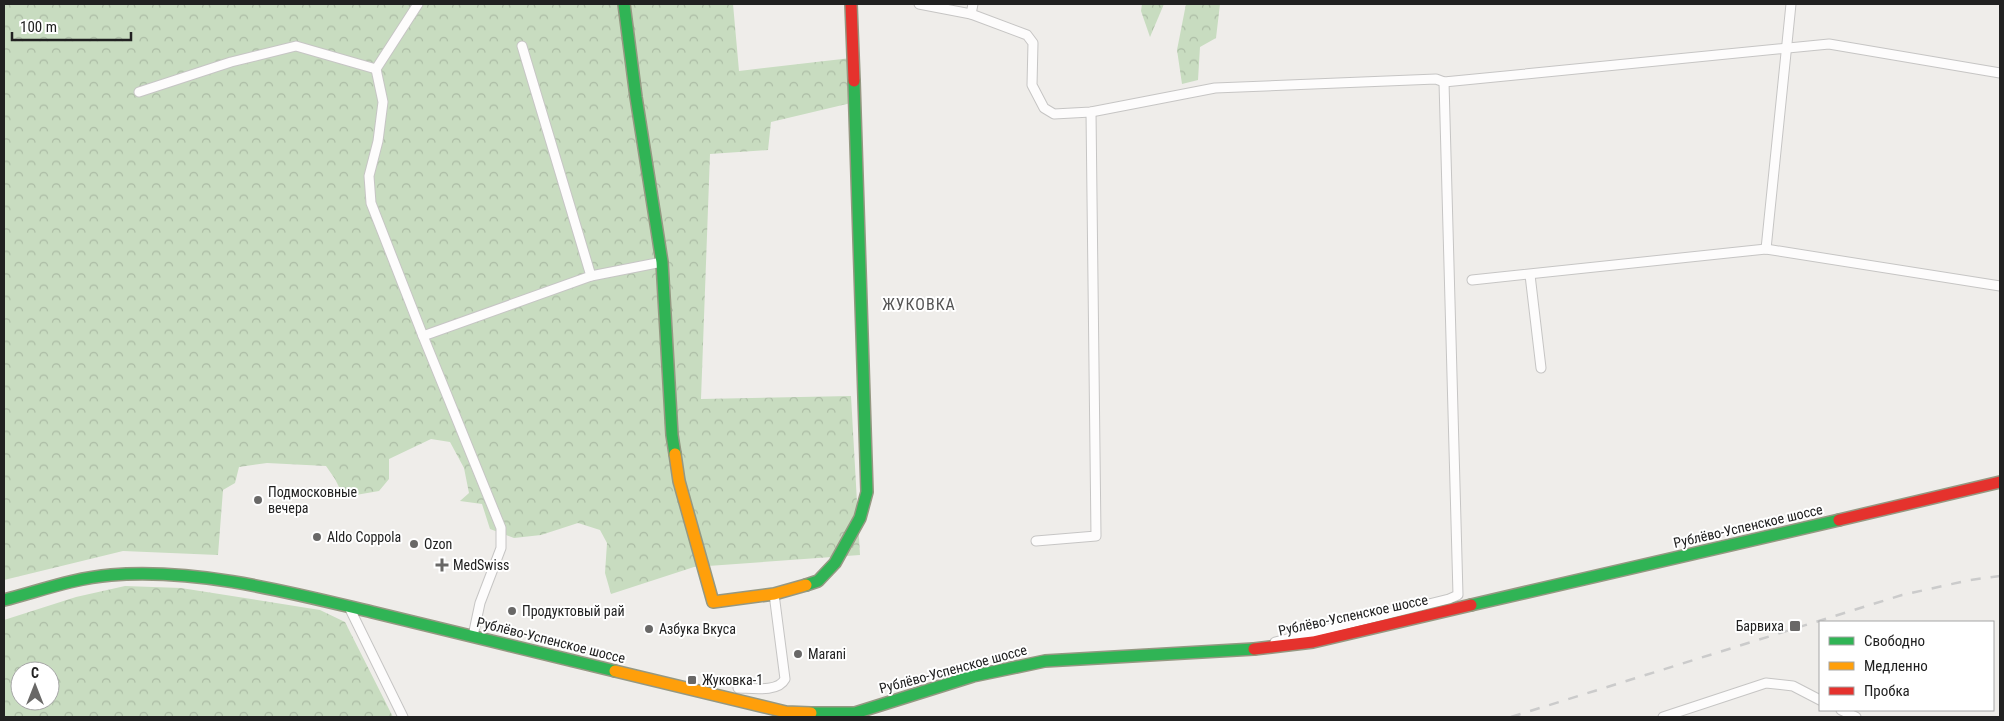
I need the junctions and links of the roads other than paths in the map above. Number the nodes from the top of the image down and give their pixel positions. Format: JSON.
{"nodes":[{"id":1,"x":418,"y":4,"type":"edge"},
{"id":2,"x":624,"y":4,"type":"edge"},
{"id":3,"x":850,"y":4,"type":"edge"},
{"id":4,"x":919,"y":4,"type":"edge"},
{"id":5,"x":973,"y":4,"type":"edge"},
{"id":6,"x":1791,"y":4,"type":"edge"},
{"id":7,"x":971,"y":14,"type":"junction"},
{"id":8,"x":522,"y":46,"type":"dead end"},
{"id":9,"x":1787,"y":48,"type":"junction"},
{"id":10,"x":376,"y":69,"type":"junction"},
{"id":11,"x":2000,"y":73,"type":"edge"},
{"id":12,"x":1444,"y":82,"type":"junction"},
{"id":13,"x":139,"y":92,"type":"dead end"},
{"id":14,"x":1091,"y":112,"type":"junction"},
{"id":15,"x":1766,"y":250,"type":"junction"},
{"id":16,"x":662,"y":262,"type":"junction"},
{"id":17,"x":1530,"y":275,"type":"junction"},
{"id":18,"x":591,"y":276,"type":"junction"},
{"id":19,"x":1472,"y":280,"type":"dead end"},
{"id":20,"x":2000,"y":286,"type":"edge"},
{"id":21,"x":423,"y":336,"type":"junction"},
{"id":22,"x":1541,"y":368,"type":"dead end"},
{"id":23,"x":2000,"y":482,"type":"edge"},
{"id":24,"x":1036,"y":541,"type":"dead end"},
{"id":25,"x":774,"y":594,"type":"junction"},
{"id":26,"x":4,"y":600,"type":"edge"},
{"id":27,"x":349,"y":607,"type":"junction"},
{"id":28,"x":473,"y":636,"type":"junction"},
{"id":29,"x":1243,"y":650,"type":"junction"},
{"id":30,"x":1819,"y":699,"type":"edge"},
{"id":31,"x":748,"y":703,"type":"junction"},
{"id":32,"x":1843,"y":711,"type":"edge"},
{"id":33,"x":855,"y":713,"type":"junction"},
{"id":34,"x":403,"y":717,"type":"edge"},
{"id":35,"x":842,"y":717,"type":"edge"},
{"id":36,"x":1663,"y":717,"type":"edge"},
{"id":37,"x":1856,"y":717,"type":"edge"}],
"edges":[{"from":1,"to":10,"type":"street"},
{"from":2,"to":16,"type":"main road"},
{"from":3,"to":25,"type":"main road"},
{"from":4,"to":7,"type":"street"},
{"from":5,"to":7,"type":"street"},
{"from":6,"to":9,"type":"street"},
{"from":7,"to":14,"type":"street"},
{"from":8,"to":18,"type":"street"},
{"from":9,"to":11,"type":"street"},
{"from":9,"to":12,"type":"street"},
{"from":9,"to":15,"type":"street"},
{"from":10,"to":13,"type":"street"},
{"from":10,"to":21,"type":"street"},
{"from":12,"to":14,"type":"street"},
{"from":12,"to":29,"type":"street"},
{"from":14,"to":24,"type":"street"},
{"from":15,"to":17,"type":"street"},
{"from":15,"to":20,"type":"street"},
{"from":16,"to":18,"type":"street"},
{"from":16,"to":25,"type":"main road"},
{"from":17,"to":19,"type":"street"},
{"from":17,"to":22,"type":"street"},
{"from":18,"to":21,"type":"street"},
{"from":21,"to":28,"type":"street"},
{"from":23,"to":29,"type":"main road","name":"Рублёво-Успенское шоссе"},
{"from":25,"to":31,"type":"street"},
{"from":26,"to":27,"type":"main road","name":"Рублёво-Успенское шоссе"},
{"from":27,"to":28,"type":"main road","name":"Рублёво-Успенское шоссе"},
{"from":27,"to":34,"type":"street"},
{"from":28,"to":31,"type":"main road","name":"Рублёво-Успенское шоссе"},
{"from":29,"to":33,"type":"main road","name":"Рублёво-Успенское шоссе"},
{"from":30,"to":36,"type":"street"},
{"from":31,"to":33,"type":"main road","name":"Рублёво-Успенское шоссе"},
{"from":32,"to":37,"type":"street"},
{"from":33,"to":35,"type":"street"}]}
